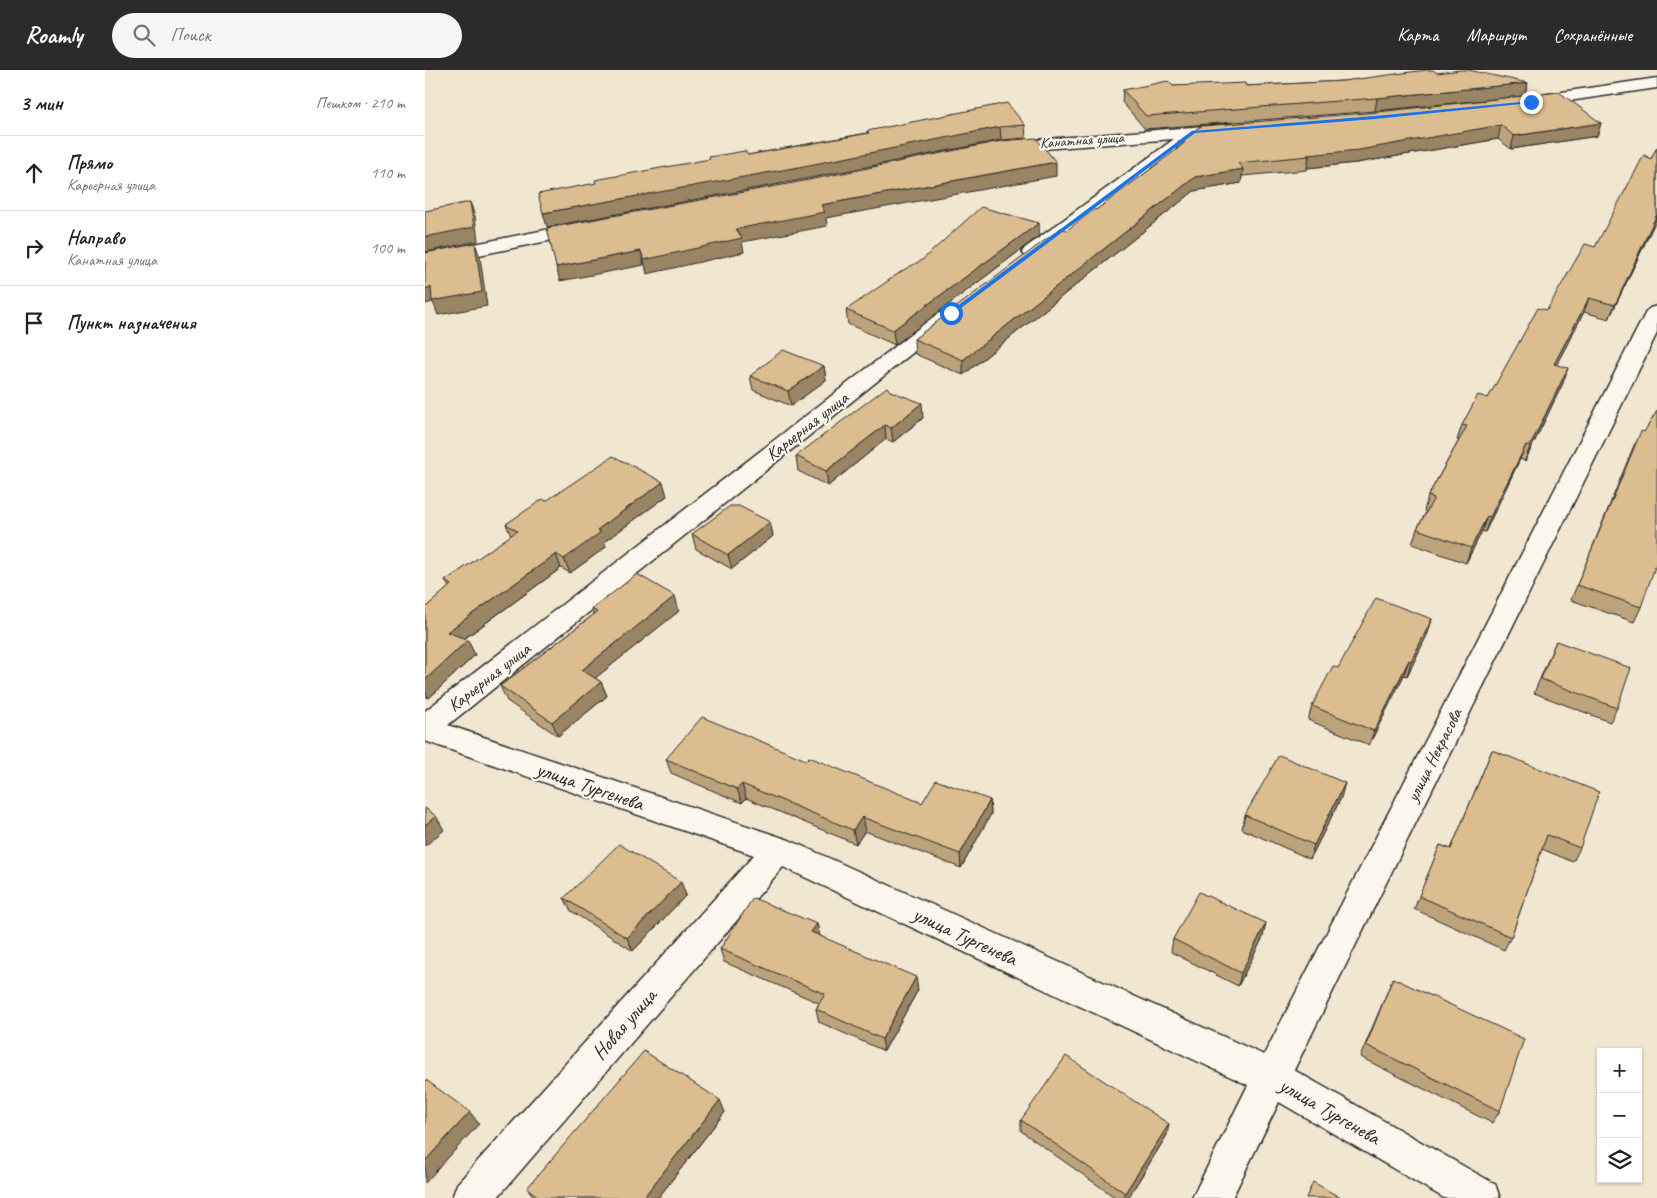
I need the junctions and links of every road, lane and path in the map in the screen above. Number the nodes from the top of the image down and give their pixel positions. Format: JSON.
{"nodes":[{"id":1,"x":1657,"y":83,"type":"edge"},
{"id":2,"x":1511,"y":104,"type":"edge"},
{"id":3,"x":1241,"y":128,"type":"edge"},
{"id":4,"x":1194,"y":132,"type":"junction"},
{"id":5,"x":982,"y":151,"type":"edge"},
{"id":6,"x":601,"y":225,"type":"edge"},
{"id":7,"x":425,"y":260,"type":"edge"},
{"id":8,"x":1013,"y":266,"type":"edge"},
{"id":9,"x":958,"y":307,"type":"edge"},
{"id":10,"x":1657,"y":312,"type":"edge"},
{"id":11,"x":425,"y":728,"type":"edge"},
{"id":12,"x":778,"y":850,"type":"junction"},
{"id":13,"x":1271,"y":1077,"type":"junction"},
{"id":14,"x":471,"y":1198,"type":"edge"},
{"id":15,"x":1211,"y":1198,"type":"edge"},
{"id":16,"x":1481,"y":1198,"type":"edge"}],
"edges":[{"from":1,"to":2,"type":"street"},
{"from":3,"to":4,"type":"street","name":"Канатная улица"},
{"from":4,"to":5,"type":"street","name":"Канатная улица"},
{"from":4,"to":8,"type":"street"},
{"from":6,"to":7,"type":"street"},
{"from":9,"to":11,"type":"street","name":"Карьерная улица"},
{"from":10,"to":13,"type":"street","name":"улица Некрасова"},
{"from":11,"to":12,"type":"street","name":"улица Тургенева"},
{"from":12,"to":13,"type":"street","name":"улица Тургенева"},
{"from":12,"to":14,"type":"street","name":"Новая улица"},
{"from":13,"to":15,"type":"street","name":"улица Некрасова"},
{"from":13,"to":16,"type":"street","name":"улица Тургенева"}]}
